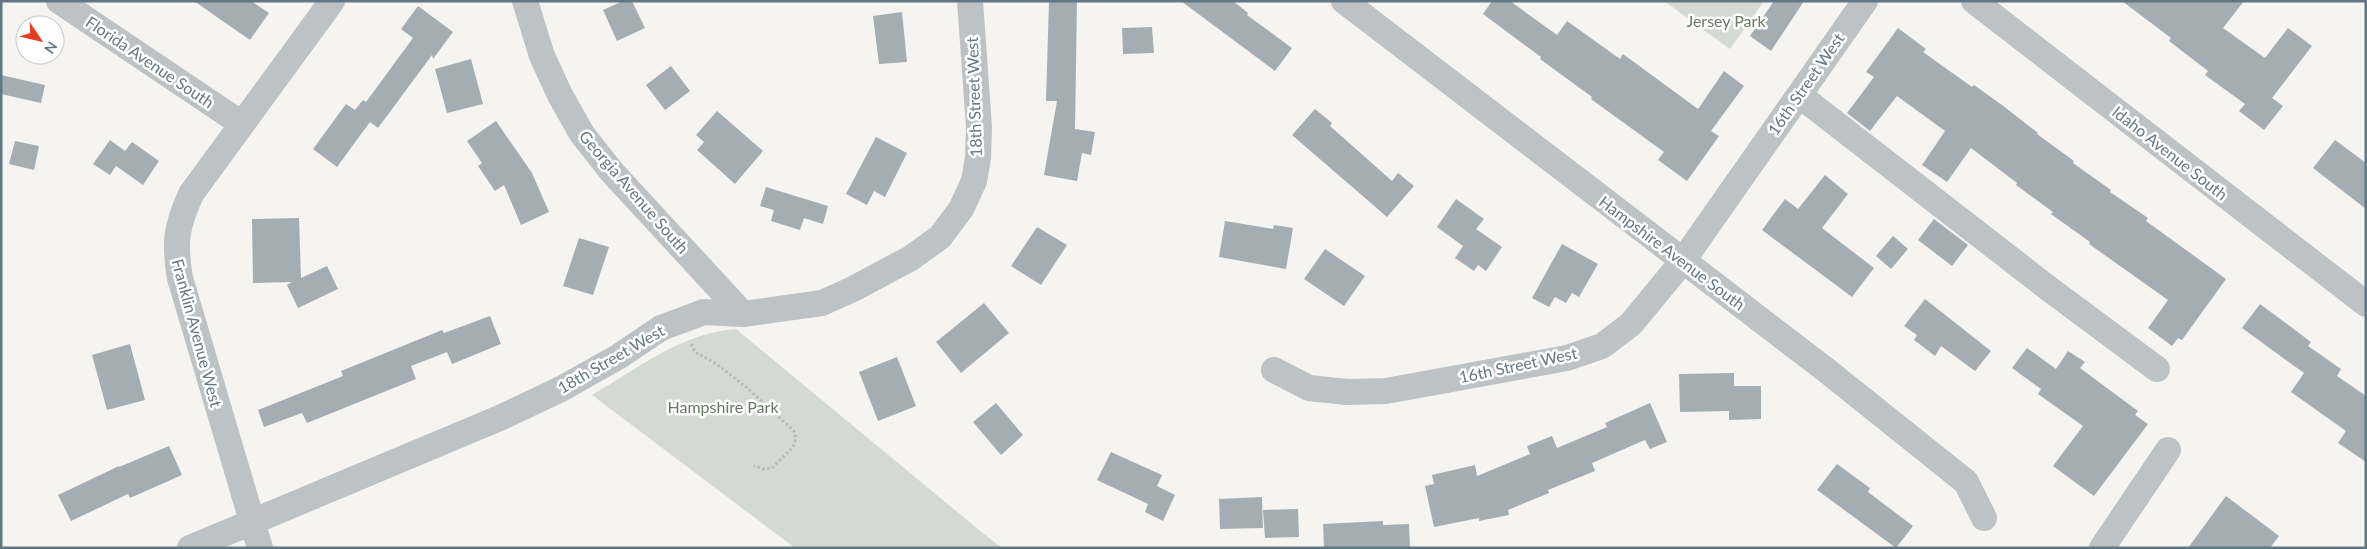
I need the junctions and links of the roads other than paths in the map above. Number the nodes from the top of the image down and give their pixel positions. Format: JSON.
{"nodes":[{"id":1,"x":59,"y":1,"type":"edge"},
{"id":2,"x":332,"y":1,"type":"edge"},
{"id":3,"x":525,"y":1,"type":"edge"},
{"id":4,"x":970,"y":1,"type":"edge"},
{"id":5,"x":1344,"y":1,"type":"edge"},
{"id":6,"x":1865,"y":1,"type":"edge"},
{"id":7,"x":1974,"y":1,"type":"edge"},
{"id":8,"x":1798,"y":95,"type":"junction"},
{"id":9,"x":242,"y":124,"type":"junction"},
{"id":10,"x":1682,"y":262,"type":"junction"},
{"id":11,"x":2366,"y":304,"type":"edge"},
{"id":12,"x":743,"y":314,"type":"junction"},
{"id":13,"x":2156,"y":368,"type":"dead end"},
{"id":14,"x":1274,"y":370,"type":"dead end"},
{"id":15,"x":2168,"y":450,"type":"dead end"},
{"id":16,"x":1984,"y":518,"type":"dead end"},
{"id":17,"x":250,"y":522,"type":"junction"},
{"id":18,"x":190,"y":548,"type":"edge"},
{"id":19,"x":260,"y":548,"type":"edge"},
{"id":20,"x":2102,"y":548,"type":"edge"}],
"edges":[{"from":1,"to":9,"type":"street","name":"Florida Avenue South"},
{"from":2,"to":9,"type":"street","name":"Franklin Avenue West"},
{"from":3,"to":12,"type":"street","name":"Georgia Avenue South"},
{"from":4,"to":12,"type":"street","name":"18th Street West"},
{"from":5,"to":10,"type":"street","name":"Hampshire Avenue South"},
{"from":6,"to":8,"type":"street","name":"16th Street West"},
{"from":7,"to":11,"type":"street","name":"Idaho Avenue South"},
{"from":8,"to":10,"type":"street","name":"16th Street West"},
{"from":8,"to":13,"type":"street"},
{"from":9,"to":17,"type":"street","name":"Franklin Avenue West"},
{"from":10,"to":14,"type":"street","name":"16th Street West"},
{"from":10,"to":16,"type":"street","name":"Hampshire Avenue South"},
{"from":12,"to":17,"type":"street","name":"18th Street West"},
{"from":15,"to":20,"type":"street"},
{"from":17,"to":18,"type":"street"},
{"from":17,"to":19,"type":"street","name":"Franklin Avenue West"}]}
